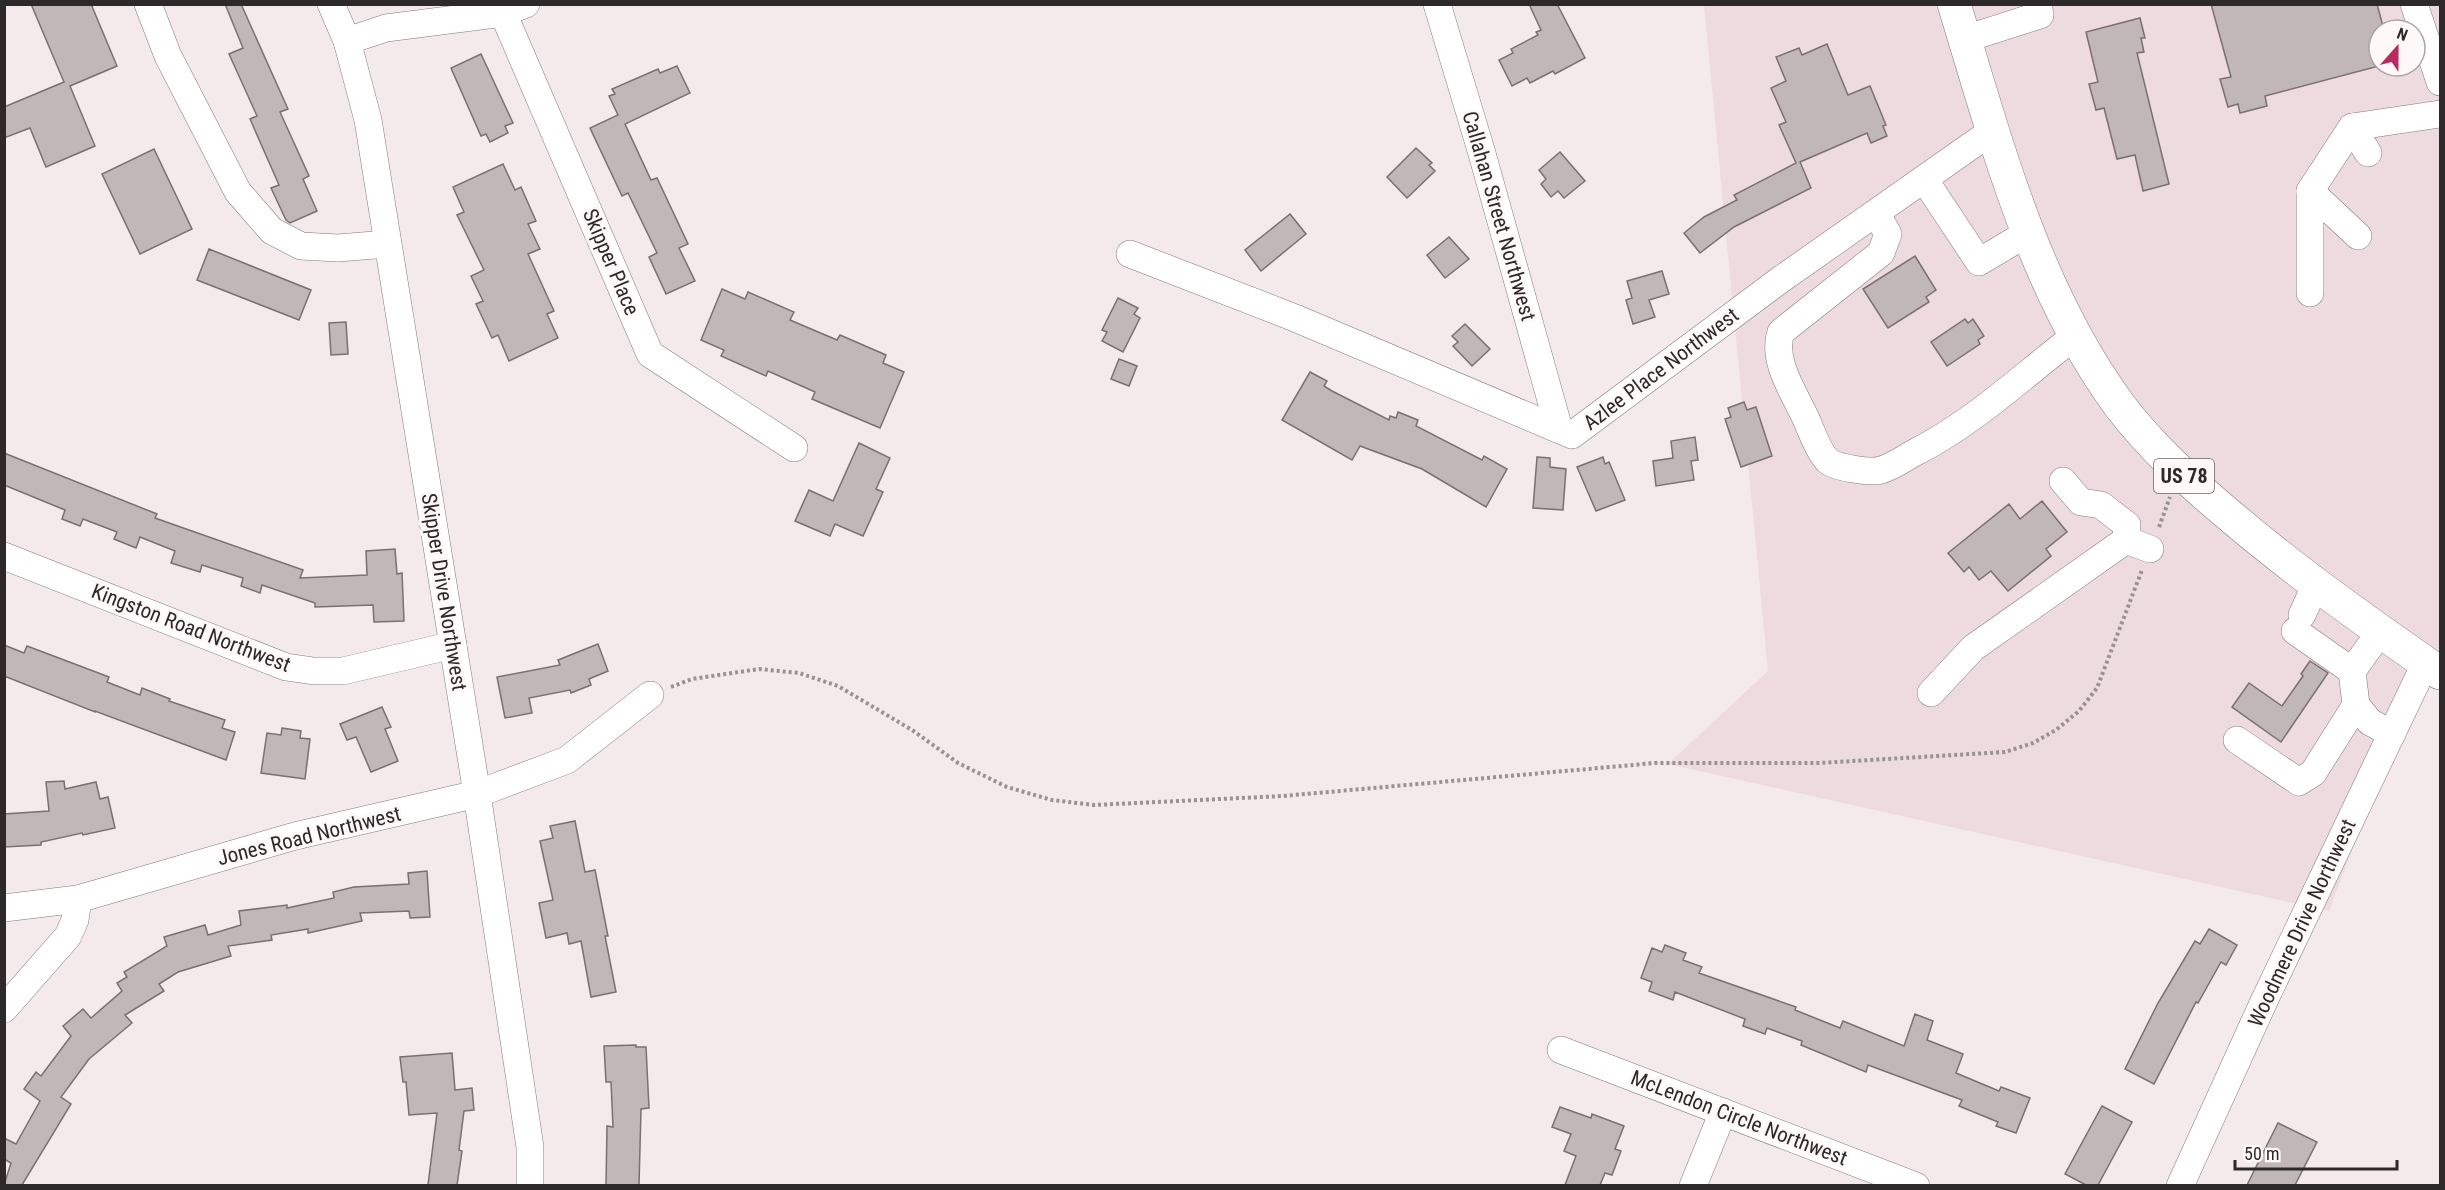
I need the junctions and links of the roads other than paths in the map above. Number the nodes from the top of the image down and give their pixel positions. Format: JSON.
{"nodes":[{"id":1,"x":148,"y":4,"type":"edge"},
{"id":2,"x":331,"y":4,"type":"edge"},
{"id":3,"x":1437,"y":4,"type":"edge"},
{"id":4,"x":1954,"y":4,"type":"edge"},
{"id":5,"x":2038,"y":4,"type":"edge"},
{"id":6,"x":2414,"y":4,"type":"edge"},
{"id":7,"x":514,"y":9,"type":"edge"},
{"id":8,"x":1965,"y":39,"type":"junction"},
{"id":9,"x":347,"y":41,"type":"junction"},
{"id":10,"x":2440,"y":82,"type":"edge"},
{"id":11,"x":2440,"y":114,"type":"edge"},
{"id":12,"x":2352,"y":127,"type":"junction"},
{"id":13,"x":1992,"y":131,"type":"junction"},
{"id":14,"x":2368,"y":153,"type":"dead end"},
{"id":15,"x":1924,"y":178,"type":"junction"},
{"id":16,"x":2310,"y":190,"type":"junction"},
{"id":17,"x":1876,"y":213,"type":"junction"},
{"id":18,"x":2029,"y":232,"type":"junction"},
{"id":19,"x":2358,"y":236,"type":"dead end"},
{"id":20,"x":387,"y":244,"type":"junction"},
{"id":21,"x":1130,"y":254,"type":"dead end"},
{"id":22,"x":2310,"y":293,"type":"dead end"},
{"id":23,"x":2075,"y":336,"type":"junction"},
{"id":24,"x":1559,"y":429,"type":"junction"},
{"id":25,"x":794,"y":448,"type":"dead end"},
{"id":26,"x":2063,"y":482,"type":"dead end"},
{"id":27,"x":4,"y":556,"type":"edge"},
{"id":28,"x":2316,"y":584,"type":"junction"},
{"id":29,"x":2381,"y":631,"type":"junction"},
{"id":30,"x":453,"y":645,"type":"junction"},
{"id":31,"x":2433,"y":667,"type":"edge"},
{"id":32,"x":2352,"y":671,"type":"junction"},
{"id":33,"x":1931,"y":693,"type":"dead end"},
{"id":34,"x":650,"y":695,"type":"road end"},
{"id":35,"x":2356,"y":705,"type":"junction"},
{"id":36,"x":2392,"y":734,"type":"junction"},
{"id":37,"x":2237,"y":740,"type":"dead end"},
{"id":38,"x":477,"y":794,"type":"junction"},
{"id":39,"x":78,"y":899,"type":"junction"},
{"id":40,"x":4,"y":908,"type":"edge"},
{"id":41,"x":4,"y":1009,"type":"edge"},
{"id":42,"x":1562,"y":1050,"type":"dead end"},
{"id":43,"x":1723,"y":1112,"type":"junction"},
{"id":44,"x":530,"y":1185,"type":"edge"},
{"id":45,"x":1693,"y":1185,"type":"edge"},
{"id":46,"x":1916,"y":1185,"type":"edge"},
{"id":47,"x":2180,"y":1185,"type":"edge"}],
"edges":[{"from":1,"to":20,"type":"street"},
{"from":2,"to":9,"type":"street","name":"Skipper Drive Northwest"},
{"from":3,"to":24,"type":"street","name":"Callahan Street Northwest"},
{"from":4,"to":8,"type":"main road","number":"US 78"},
{"from":5,"to":8,"type":"street"},
{"from":6,"to":10,"type":"street"},
{"from":7,"to":9,"type":"street"},
{"from":7,"to":25,"type":"street","name":"Skipper Place"},
{"from":8,"to":13,"type":"main road","number":"US 78"},
{"from":9,"to":20,"type":"street","name":"Skipper Drive Northwest"},
{"from":11,"to":12,"type":"street"},
{"from":12,"to":14,"type":"street"},
{"from":12,"to":16,"type":"street"},
{"from":13,"to":15,"type":"street","name":"Azlee Place Northwest"},
{"from":13,"to":18,"type":"main road","number":"US 78"},
{"from":15,"to":17,"type":"street","name":"Azlee Place Northwest"},
{"from":15,"to":18,"type":"street"},
{"from":16,"to":19,"type":"street"},
{"from":16,"to":22,"type":"street"},
{"from":17,"to":23,"type":"street"},
{"from":17,"to":24,"type":"street","name":"Azlee Place Northwest"},
{"from":18,"to":23,"type":"main road","number":"US 78"},
{"from":20,"to":30,"type":"street","name":"Skipper Drive Northwest"},
{"from":21,"to":24,"type":"street","name":"Azlee Place Northwest"},
{"from":23,"to":28,"type":"main road","number":"US 78"},
{"from":26,"to":33,"type":"street"},
{"from":27,"to":30,"type":"street","name":"Kingston Road Northwest"},
{"from":28,"to":29,"type":"main road","number":"US 78"},
{"from":28,"to":32,"type":"street"},
{"from":29,"to":31,"type":"main road","number":"US 78"},
{"from":29,"to":32,"type":"street"},
{"from":30,"to":38,"type":"street","name":"Skipper Drive Northwest"},
{"from":31,"to":36,"type":"street","name":"Woodmere Drive Northwest"},
{"from":32,"to":35,"type":"street"},
{"from":34,"to":38,"type":"street","name":"Jones Road Northwest"},
{"from":35,"to":36,"type":"street"},
{"from":35,"to":37,"type":"street"},
{"from":36,"to":47,"type":"street","name":"Woodmere Drive Northwest"},
{"from":38,"to":39,"type":"street","name":"Jones Road Northwest"},
{"from":38,"to":44,"type":"street","name":"Skipper Drive Northwest"},
{"from":39,"to":40,"type":"street","name":"Jones Road Northwest"},
{"from":39,"to":41,"type":"street"},
{"from":42,"to":43,"type":"street","name":"McLendon Circle Northwest"},
{"from":43,"to":45,"type":"street"},
{"from":43,"to":46,"type":"street","name":"McLendon Circle Northwest"}]}
